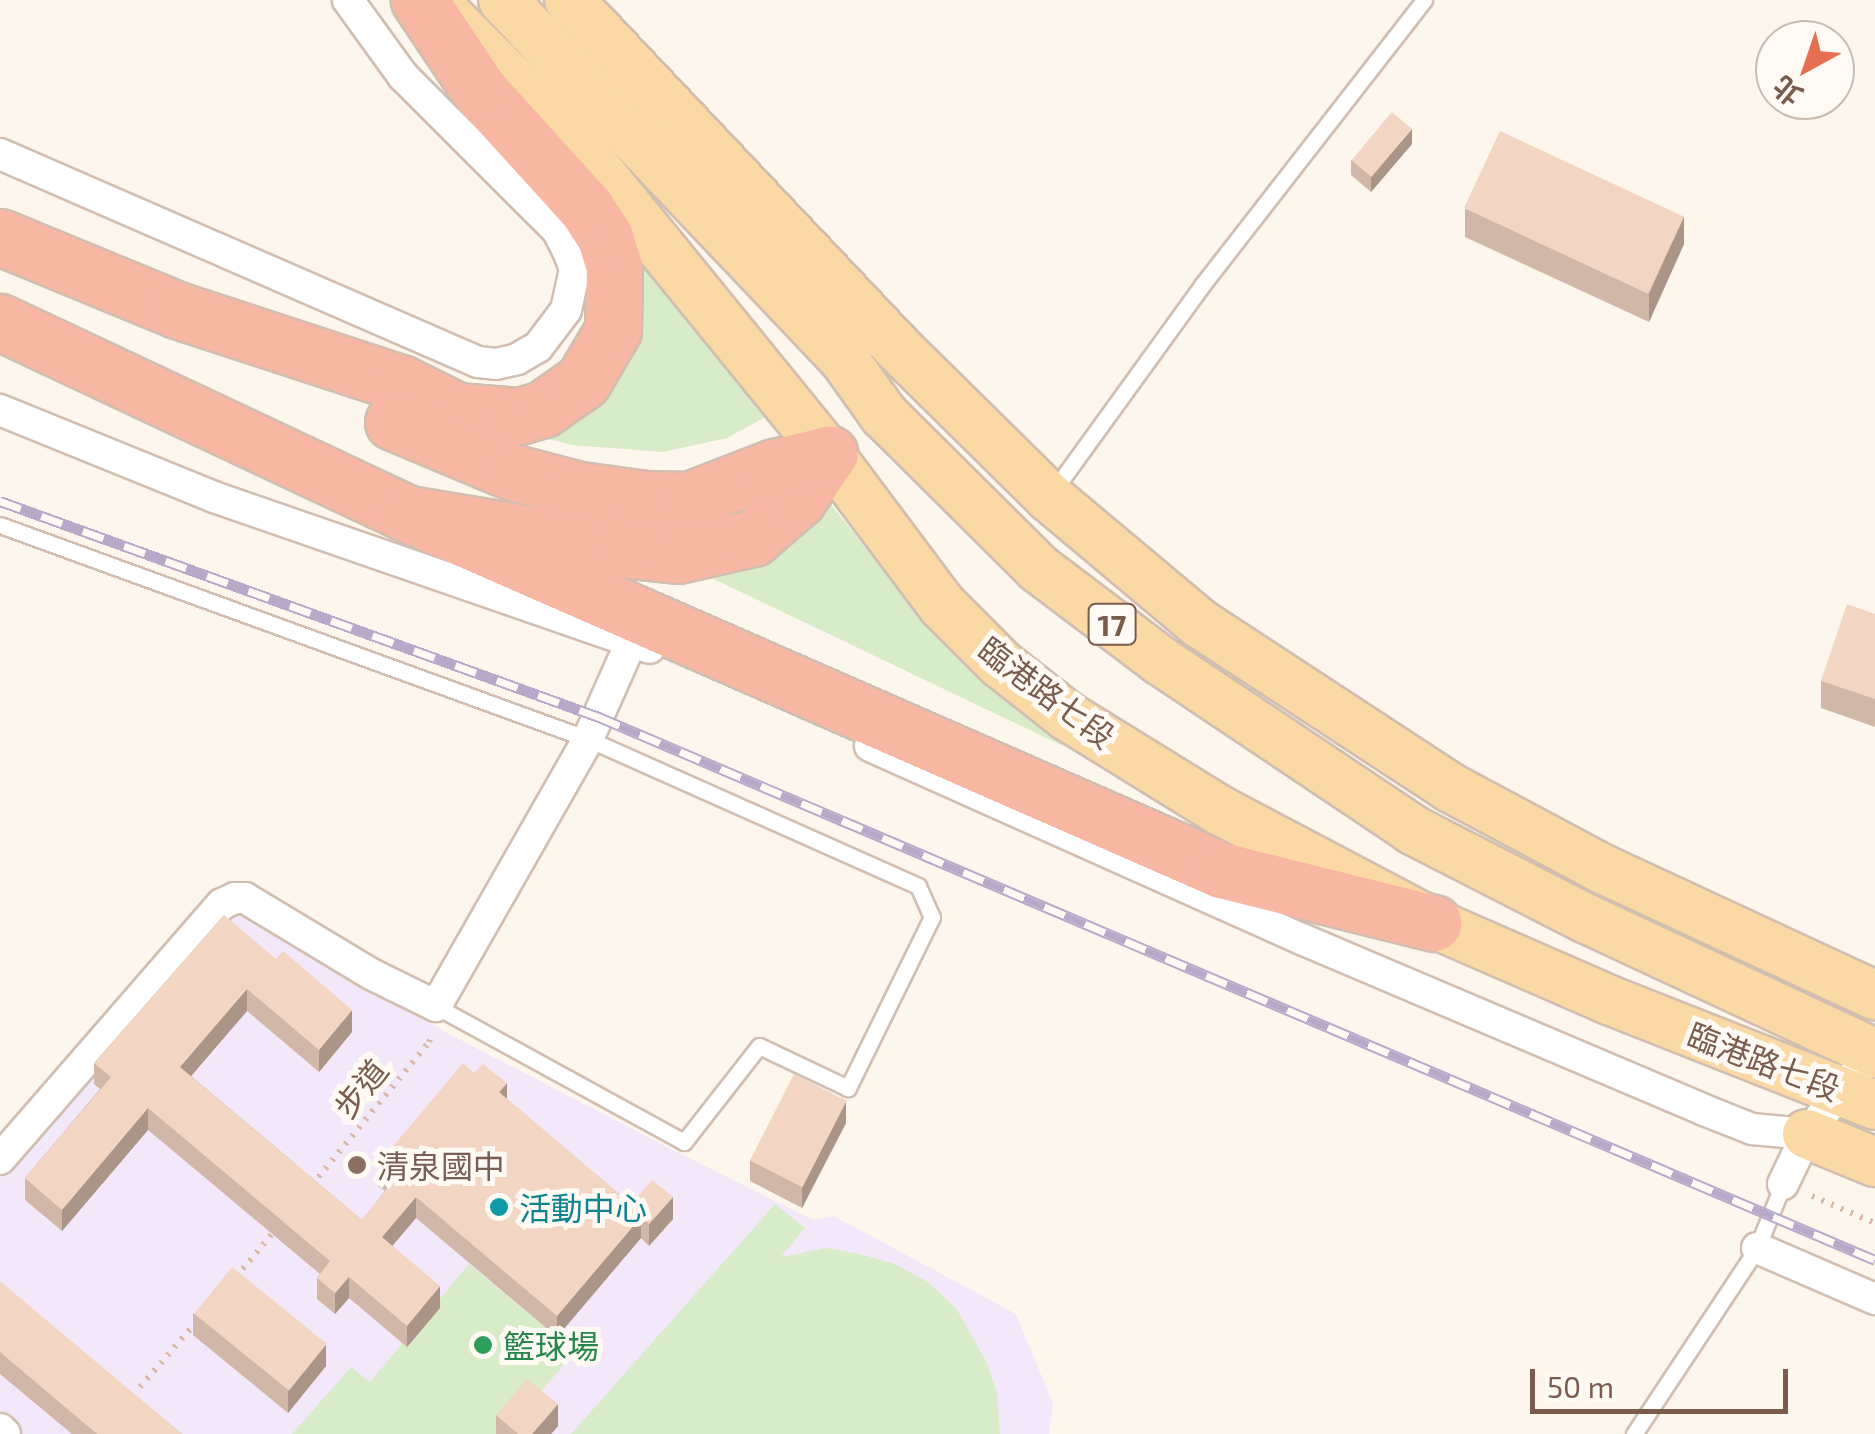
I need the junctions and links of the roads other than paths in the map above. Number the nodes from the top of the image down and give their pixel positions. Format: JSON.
{"nodes":[{"id":1,"x":348,"y":0,"type":"edge"},
{"id":2,"x":418,"y":0,"type":"edge"},
{"id":3,"x":432,"y":0,"type":"edge"},
{"id":4,"x":504,"y":0,"type":"edge"},
{"id":5,"x":569,"y":0,"type":"edge"},
{"id":6,"x":1424,"y":0,"type":"edge"},
{"id":7,"x":0,"y":154,"type":"edge"},
{"id":8,"x":0,"y":238,"type":"edge"},
{"id":9,"x":177,"y":310,"type":"junction"},
{"id":10,"x":0,"y":322,"type":"edge"},
{"id":11,"x":0,"y":410,"type":"edge"},
{"id":12,"x":884,"y":415,"type":"junction"},
{"id":13,"x":829,"y":454,"type":"junction"},
{"id":14,"x":1048,"y":498,"type":"junction"},
{"id":15,"x":408,"y":514,"type":"junction"},
{"id":16,"x":0,"y":525,"type":"edge"},
{"id":17,"x":632,"y":640,"type":"junction"},
{"id":18,"x":588,"y":739,"type":"junction"},
{"id":19,"x":1433,"y":923,"type":"junction"},
{"id":20,"x":1875,"y":996,"type":"edge"},
{"id":21,"x":436,"y":1006,"type":"junction"},
{"id":22,"x":1874,"y":1052,"type":"edge"},
{"id":23,"x":1858,"y":1098,"type":"edge"},
{"id":24,"x":1807,"y":1134,"type":"junction"},
{"id":25,"x":0,"y":1159,"type":"edge"},
{"id":26,"x":1875,"y":1162,"type":"edge"},
{"id":27,"x":1783,"y":1184,"type":"joint"},
{"id":28,"x":1757,"y":1248,"type":"junction"},
{"id":29,"x":1875,"y":1299,"type":"edge"},
{"id":30,"x":1634,"y":1434,"type":"edge"}],
"edges":[{"from":1,"to":7,"type":"street"},
{"from":2,"to":9,"type":"highway"},
{"from":3,"to":13,"type":"main road","name":"臨港路七段"},
{"from":4,"to":12,"type":"main road","name":"臨港路七段","number":"17"},
{"from":5,"to":14,"type":"main road","number":"17"},
{"from":6,"to":14,"type":"lane"},
{"from":8,"to":9,"type":"highway"},
{"from":9,"to":13,"type":"highway"},
{"from":10,"to":15,"type":"highway"},
{"from":11,"to":17,"type":"street"},
{"from":12,"to":13,"type":"main road"},
{"from":12,"to":22,"type":"main road","name":"臨港路七段","number":"17"},
{"from":13,"to":15,"type":"highway"},
{"from":13,"to":19,"type":"main road","name":"臨港路七段"},
{"from":14,"to":20,"type":"main road","number":"17"},
{"from":15,"to":19,"type":"highway"},
{"from":16,"to":18,"type":"lane"},
{"from":17,"to":18,"type":"street"},
{"from":17,"to":24,"type":"street"},
{"from":18,"to":21,"type":"street"},
{"from":18,"to":21,"type":"lane"},
{"from":19,"to":23,"type":"main road","name":"臨港路七段"},
{"from":21,"to":25,"type":"street"},
{"from":22,"to":23,"type":"street"},
{"from":23,"to":24,"type":"street"},
{"from":24,"to":26,"type":"main road","name":"臨港路七段"},
{"from":24,"to":27,"type":"street"},
{"from":27,"to":28,"type":"lane"},
{"from":28,"to":29,"type":"street"},
{"from":28,"to":30,"type":"lane"}]}
